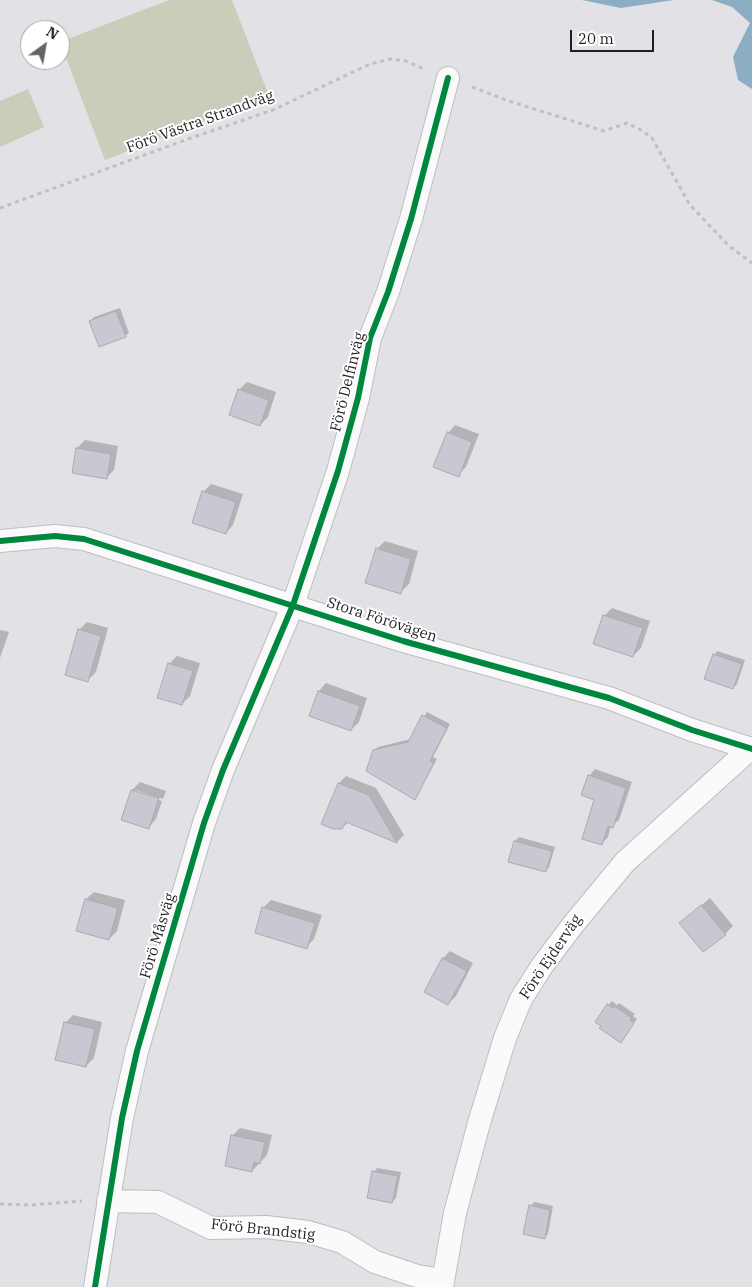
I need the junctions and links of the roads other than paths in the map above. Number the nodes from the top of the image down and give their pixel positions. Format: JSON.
{"nodes":[{"id":1,"x":448,"y":78,"type":"road end"},
{"id":2,"x":0,"y":541,"type":"edge"},
{"id":3,"x":293,"y":605,"type":"junction"},
{"id":4,"x":752,"y":749,"type":"edge"},
{"id":5,"x":108,"y":1201,"type":"junction"},
{"id":6,"x":442,"y":1284,"type":"edge"},
{"id":7,"x":95,"y":1287,"type":"edge"}],
"edges":[{"from":1,"to":3,"type":"street","name":"Förö Delfinväg"},
{"from":2,"to":3,"type":"street","name":"Stora Förövägen"},
{"from":3,"to":4,"type":"street","name":"Stora Förövägen"},
{"from":3,"to":5,"type":"street","name":"Förö Måsväg"},
{"from":4,"to":6,"type":"street","name":"Förö Ejderväg"},
{"from":5,"to":6,"type":"street","name":"Förö Brandstig"},
{"from":5,"to":7,"type":"street","name":"Förö Måsväg"}]}
